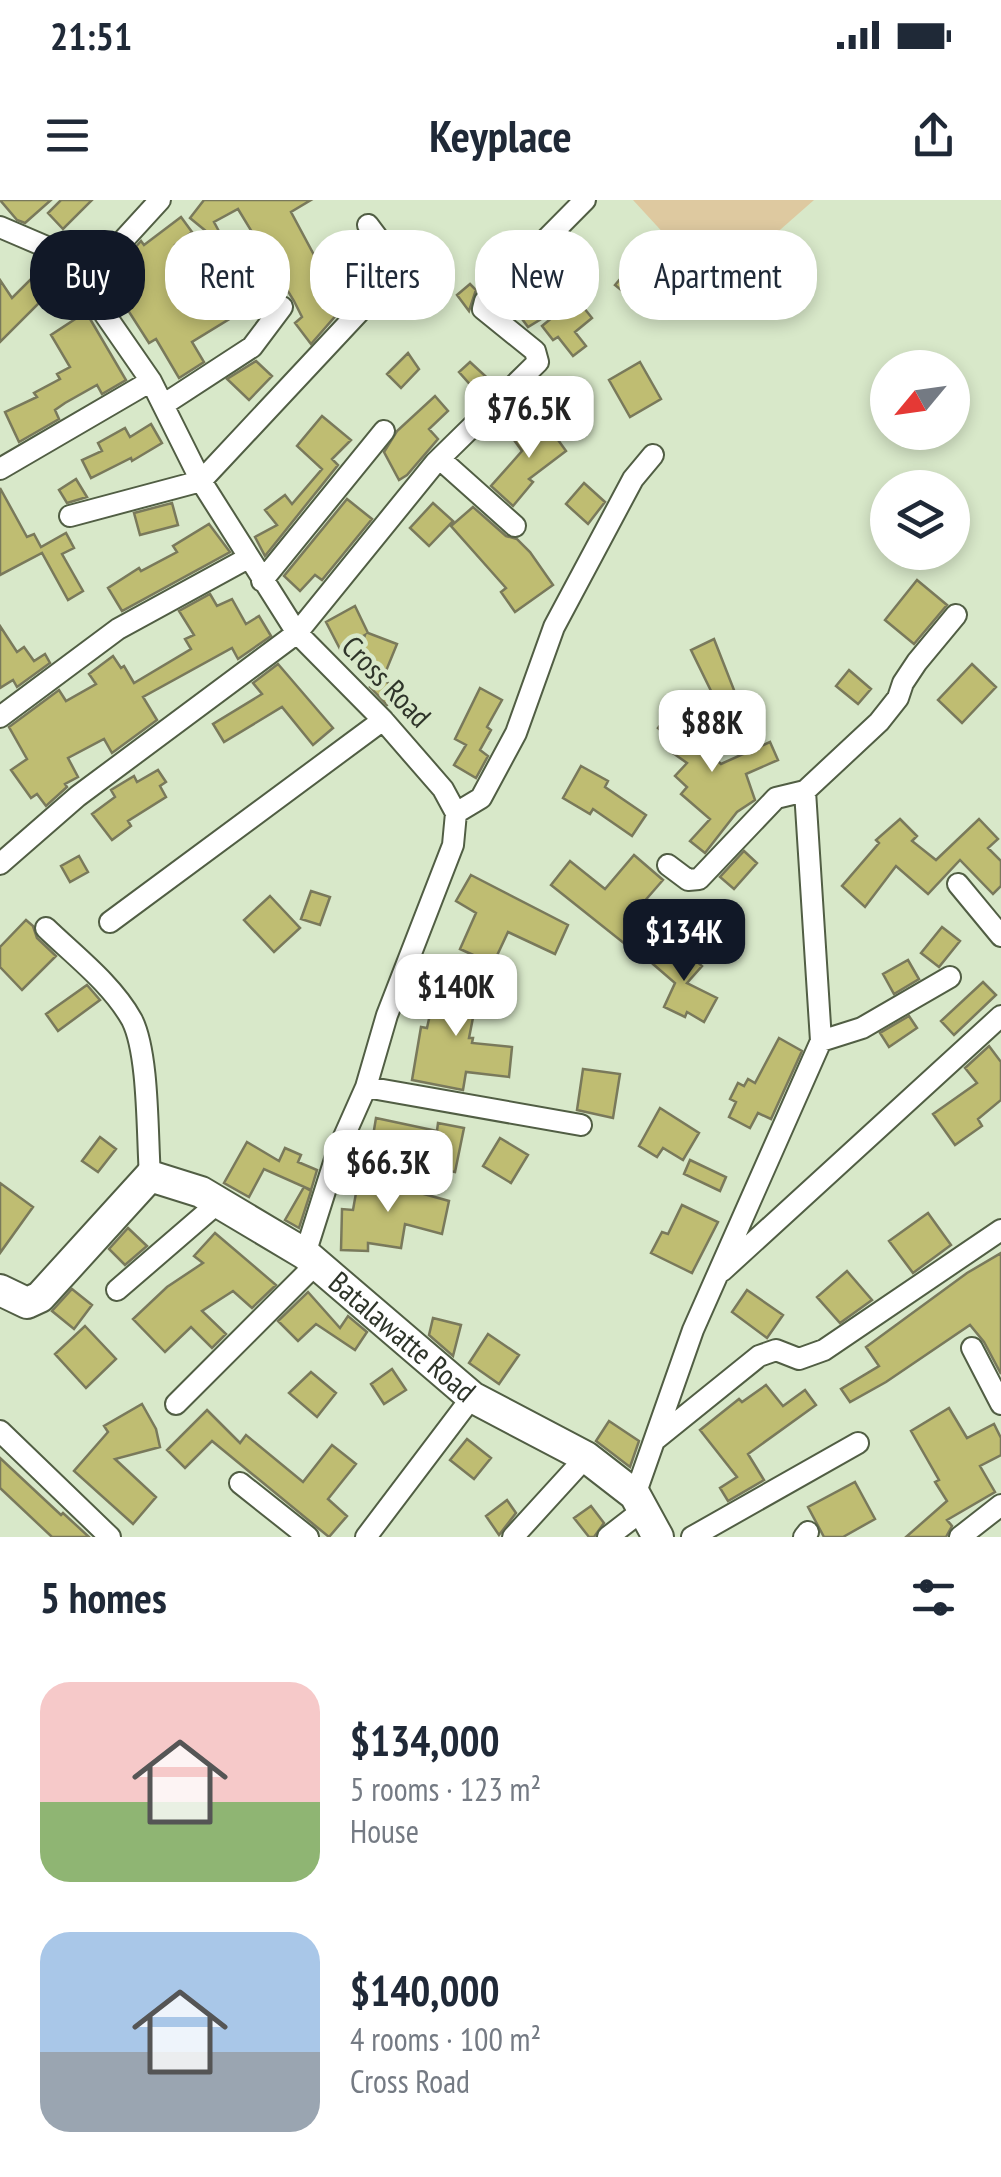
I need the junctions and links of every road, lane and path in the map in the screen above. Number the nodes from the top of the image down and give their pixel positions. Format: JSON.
{"nodes":[{"id":1,"x":160,"y":200,"type":"edge"},
{"id":2,"x":585,"y":200,"type":"edge"},
{"id":3,"x":368,"y":224,"type":"dead end"},
{"id":4,"x":0,"y":227,"type":"edge"},
{"id":5,"x":133,"y":230,"type":"edge"},
{"id":6,"x":30,"y":240,"type":"edge"},
{"id":7,"x":110,"y":320,"type":"edge"},
{"id":8,"x":272,"y":320,"type":"edge"},
{"id":9,"x":151,"y":381,"type":"junction"},
{"id":10,"x":163,"y":405,"type":"junction"},
{"id":11,"x":384,"y":431,"type":"dead end"},
{"id":12,"x":653,"y":455,"type":"dead end"},
{"id":13,"x":440,"y":459,"type":"junction"},
{"id":14,"x":0,"y":469,"type":"edge"},
{"id":15,"x":200,"y":480,"type":"junction"},
{"id":16,"x":70,"y":516,"type":"dead end"},
{"id":17,"x":515,"y":526,"type":"dead end"},
{"id":18,"x":248,"y":558,"type":"junction"},
{"id":19,"x":262,"y":581,"type":"junction"},
{"id":20,"x":956,"y":615,"type":"dead end"},
{"id":21,"x":297,"y":633,"type":"junction"},
{"id":22,"x":0,"y":716,"type":"edge"},
{"id":23,"x":383,"y":720,"type":"junction"},
{"id":24,"x":805,"y":791,"type":"junction"},
{"id":25,"x":456,"y":813,"type":"junction"},
{"id":26,"x":0,"y":864,"type":"edge"},
{"id":27,"x":668,"y":865,"type":"dead end"},
{"id":28,"x":958,"y":884,"type":"dead end"},
{"id":29,"x":110,"y":922,"type":"dead end"},
{"id":30,"x":46,"y":928,"type":"dead end"},
{"id":31,"x":1001,"y":936,"type":"edge"},
{"id":32,"x":950,"y":977,"type":"dead end"},
{"id":33,"x":1001,"y":1016,"type":"edge"},
{"id":34,"x":821,"y":1042,"type":"junction"},
{"id":35,"x":366,"y":1087,"type":"junction"},
{"id":36,"x":581,"y":1124,"type":"dead end"},
{"id":37,"x":150,"y":1176,"type":"junction"},
{"id":38,"x":219,"y":1202,"type":"junction"},
{"id":39,"x":1001,"y":1230,"type":"edge"},
{"id":40,"x":310,"y":1259,"type":"junction"},
{"id":41,"x":717,"y":1276,"type":"junction"},
{"id":42,"x":0,"y":1290,"type":"edge"},
{"id":43,"x":116,"y":1290,"type":"dead end"},
{"id":44,"x":972,"y":1348,"type":"dead end"},
{"id":45,"x":472,"y":1398,"type":"junction"},
{"id":46,"x":176,"y":1404,"type":"dead end"},
{"id":47,"x":1001,"y":1404,"type":"edge"},
{"id":48,"x":0,"y":1430,"type":"edge"},
{"id":49,"x":655,"y":1440,"type":"junction"},
{"id":50,"x":858,"y":1443,"type":"dead end"},
{"id":51,"x":586,"y":1457,"type":"junction"},
{"id":52,"x":240,"y":1482,"type":"dead end"},
{"id":53,"x":638,"y":1503,"type":"junction"},
{"id":54,"x":1001,"y":1505,"type":"edge"},
{"id":55,"x":110,"y":1537,"type":"edge"},
{"id":56,"x":308,"y":1537,"type":"edge"},
{"id":57,"x":366,"y":1537,"type":"edge"},
{"id":58,"x":513,"y":1537,"type":"edge"},
{"id":59,"x":608,"y":1537,"type":"edge"},
{"id":60,"x":658,"y":1537,"type":"edge"},
{"id":61,"x":692,"y":1537,"type":"edge"},
{"id":62,"x":960,"y":1537,"type":"edge"}],
"edges":[{"from":1,"to":5,"type":"street"},
{"from":2,"to":13,"type":"street"},
{"from":3,"to":15,"type":"street"},
{"from":4,"to":6,"type":"street","name":"Cross Road"},
{"from":7,"to":9,"type":"street","name":"Cross Road"},
{"from":8,"to":10,"type":"street"},
{"from":9,"to":10,"type":"street","name":"Cross Road"},
{"from":9,"to":14,"type":"street"},
{"from":10,"to":15,"type":"street","name":"Cross Road"},
{"from":11,"to":19,"type":"street"},
{"from":12,"to":25,"type":"street"},
{"from":13,"to":17,"type":"street"},
{"from":13,"to":21,"type":"street"},
{"from":15,"to":16,"type":"street"},
{"from":15,"to":18,"type":"street","name":"Cross Road"},
{"from":18,"to":19,"type":"street","name":"Cross Road"},
{"from":18,"to":22,"type":"street"},
{"from":19,"to":21,"type":"street","name":"Cross Road"},
{"from":20,"to":24,"type":"street"},
{"from":21,"to":23,"type":"street","name":"Cross Road"},
{"from":21,"to":26,"type":"street"},
{"from":23,"to":25,"type":"street","name":"Cross Road"},
{"from":23,"to":29,"type":"street"},
{"from":24,"to":27,"type":"street"},
{"from":24,"to":34,"type":"street"},
{"from":25,"to":35,"type":"street"},
{"from":28,"to":31,"type":"street"},
{"from":30,"to":37,"type":"street"},
{"from":32,"to":34,"type":"street"},
{"from":33,"to":41,"type":"street"},
{"from":34,"to":41,"type":"street"},
{"from":35,"to":36,"type":"street"},
{"from":35,"to":40,"type":"street"},
{"from":37,"to":38,"type":"street","name":"Batalawatte Road"},
{"from":37,"to":42,"type":"street"},
{"from":38,"to":40,"type":"street","name":"Batalawatte Road"},
{"from":38,"to":43,"type":"street"},
{"from":39,"to":49,"type":"street"},
{"from":40,"to":45,"type":"street","name":"Batalawatte Road"},
{"from":40,"to":46,"type":"street"},
{"from":41,"to":49,"type":"street"},
{"from":44,"to":47,"type":"street"},
{"from":45,"to":51,"type":"street","name":"Batalawatte Road"},
{"from":45,"to":57,"type":"street"},
{"from":48,"to":55,"type":"street"},
{"from":49,"to":53,"type":"street"},
{"from":50,"to":61,"type":"street"},
{"from":51,"to":53,"type":"street","name":"Batalawatte Road"},
{"from":51,"to":58,"type":"street"},
{"from":52,"to":56,"type":"street"},
{"from":53,"to":59,"type":"street"},
{"from":53,"to":60,"type":"street","name":"Batalawatte Road"},
{"from":54,"to":62,"type":"street"}]}
